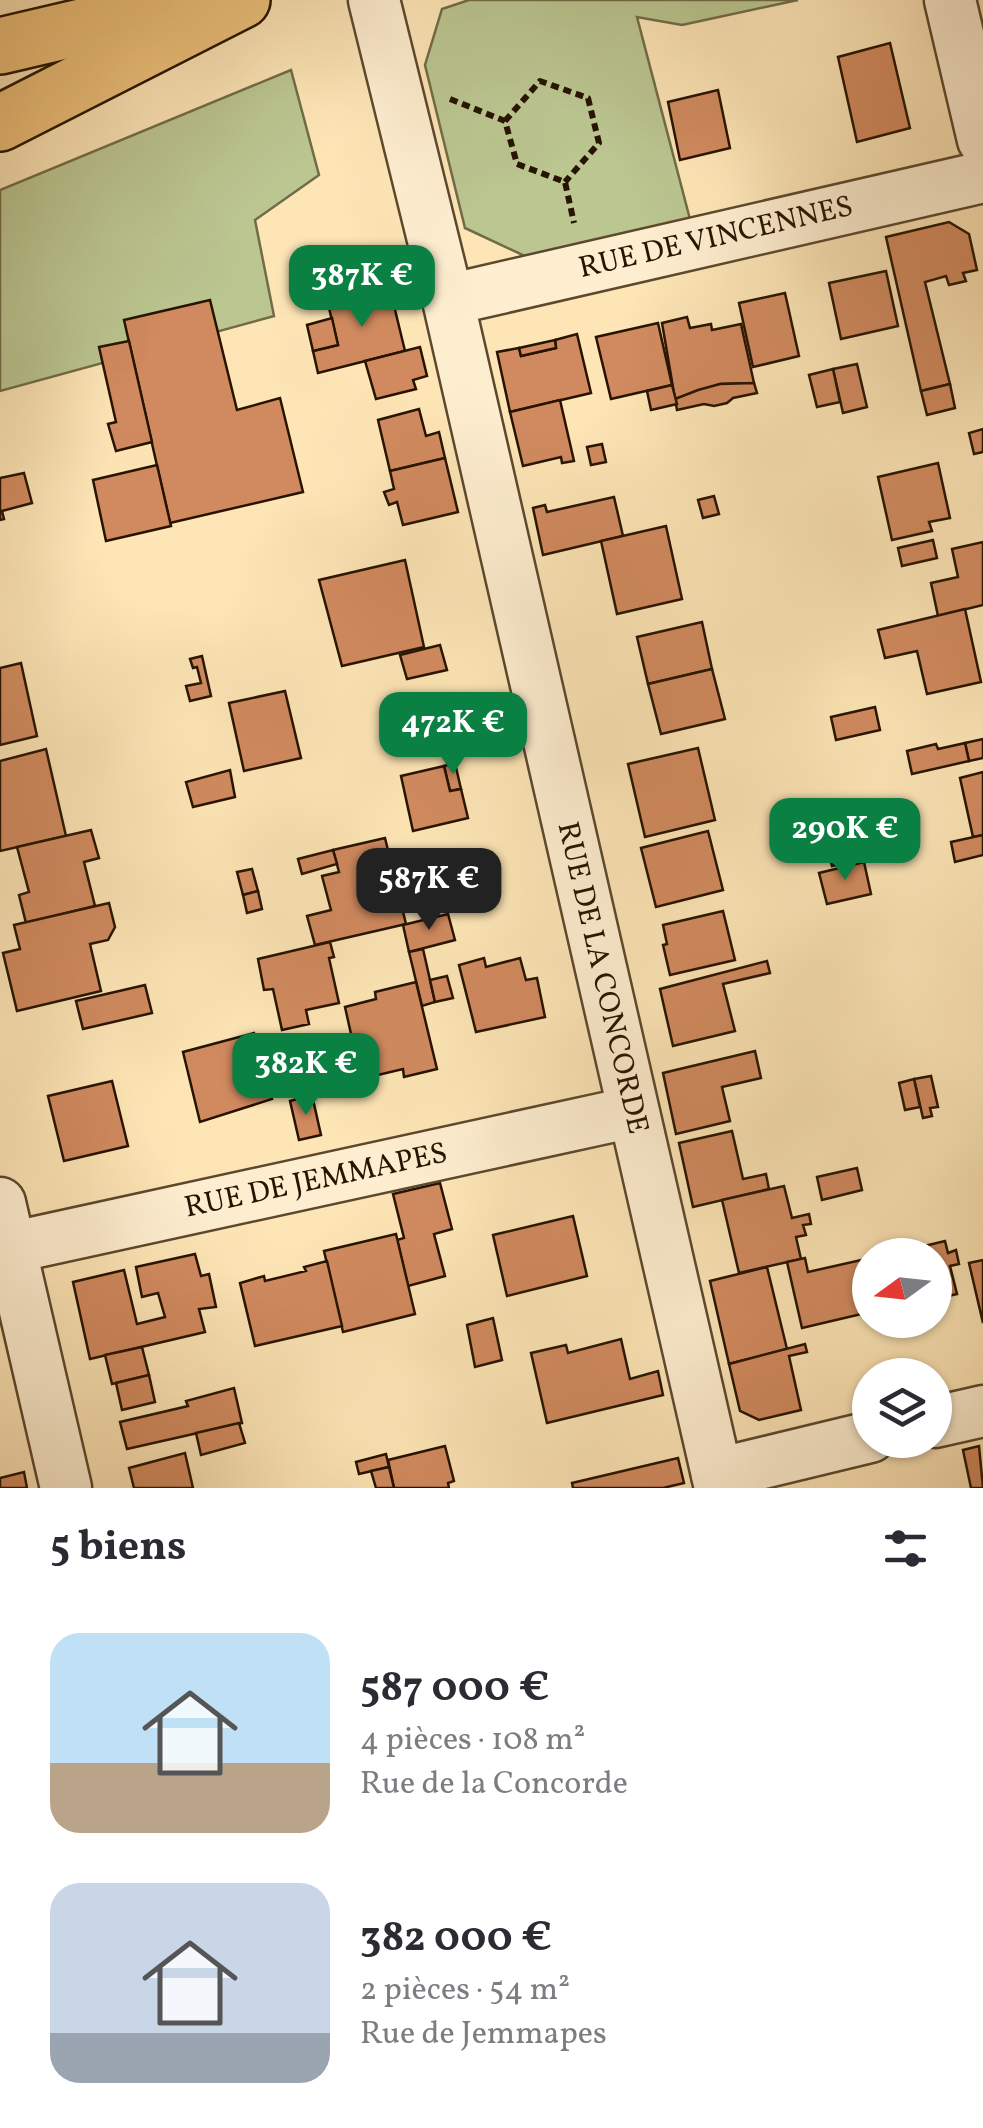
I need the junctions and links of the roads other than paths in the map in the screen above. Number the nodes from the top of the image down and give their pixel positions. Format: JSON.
{"nodes":[{"id":1,"x":197,"y":0,"type":"edge"},
{"id":2,"x":242,"y":0,"type":"edge"},
{"id":3,"x":374,"y":0,"type":"edge"},
{"id":4,"x":950,"y":0,"type":"edge"},
{"id":5,"x":0,"y":46,"type":"edge"},
{"id":6,"x":0,"y":123,"type":"edge"},
{"id":7,"x":983,"y":140,"type":"edge"},
{"id":8,"x":983,"y":177,"type":"edge"},
{"id":9,"x":448,"y":300,"type":"junction"},
{"id":10,"x":633,"y":1112,"type":"junction"},
{"id":11,"x":4,"y":1234,"type":"edge"},
{"id":12,"x":983,"y":1410,"type":"edge"},
{"id":13,"x":952,"y":1418,"type":"edge"},
{"id":14,"x":852,"y":1443,"type":"edge"},
{"id":15,"x":718,"y":1481,"type":"edge"},
{"id":16,"x":66,"y":1488,"type":"edge"}],
"edges":[{"from":1,"to":5,"type":"highway"},
{"from":2,"to":6,"type":"highway"},
{"from":3,"to":9,"type":"street","name":"RUE DE LA CONCORDE"},
{"from":4,"to":7,"type":"street"},
{"from":8,"to":9,"type":"street","name":"RUE DE VINCENNES"},
{"from":9,"to":10,"type":"street","name":"RUE DE LA CONCORDE"},
{"from":10,"to":11,"type":"street","name":"RUE DE JEMMAPES"},
{"from":10,"to":15,"type":"street","name":"RUE DE LA CONCORDE"},
{"from":11,"to":16,"type":"street"},
{"from":12,"to":13,"type":"street"},
{"from":14,"to":15,"type":"street"}]}
